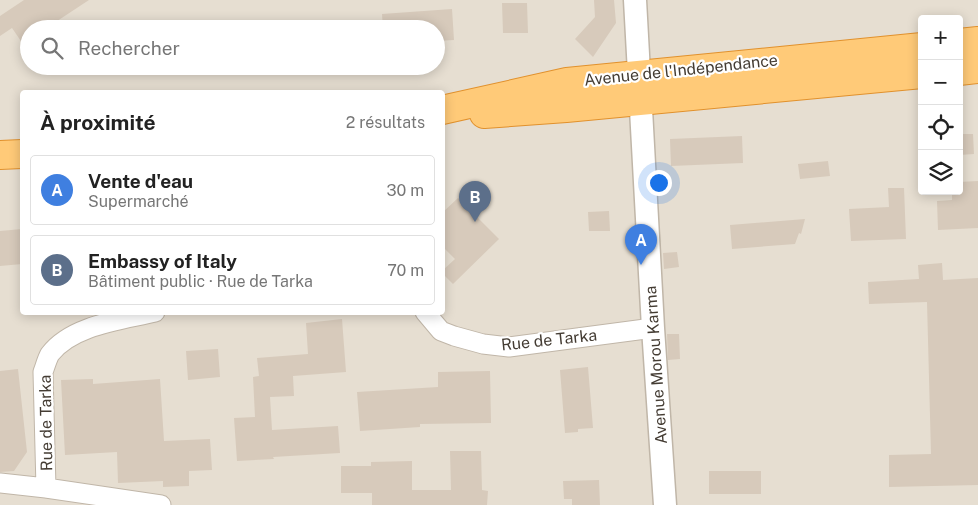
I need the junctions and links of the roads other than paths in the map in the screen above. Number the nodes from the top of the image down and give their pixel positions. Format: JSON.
{"nodes":[{"id":1,"x":635,"y":0,"type":"edge"},
{"id":2,"x":978,"y":41,"type":"edge"},
{"id":3,"x":963,"y":43,"type":"edge"},
{"id":4,"x":918,"y":47,"type":"edge"},
{"id":5,"x":978,"y":69,"type":"edge"},
{"id":6,"x":963,"y":71,"type":"edge"},
{"id":7,"x":918,"y":74,"type":"edge"},
{"id":8,"x":639,"y":75,"type":"junction"},
{"id":9,"x":640,"y":101,"type":"junction"},
{"id":10,"x":445,"y":109,"type":"edge"},
{"id":11,"x":445,"y":118,"type":"edge"},
{"id":12,"x":20,"y":154,"type":"edge"},
{"id":13,"x":0,"y":155,"type":"edge"},
{"id":14,"x":142,"y":315,"type":"edge"},
{"id":15,"x":428,"y":315,"type":"edge"},
{"id":16,"x":653,"y":328,"type":"junction"},
{"id":17,"x":0,"y":483,"type":"edge"},
{"id":18,"x":46,"y":488,"type":"junction"},
{"id":19,"x":161,"y":505,"type":"edge"},
{"id":20,"x":665,"y":505,"type":"edge"}],
"edges":[{"from":1,"to":8,"type":"street","name":"Avenue Morou Karma"},
{"from":2,"to":3,"type":"highway"},
{"from":4,"to":8,"type":"highway","name":"Avenue de l'Indépendance"},
{"from":5,"to":6,"type":"highway"},
{"from":7,"to":9,"type":"highway","name":"Avenue de l'Indépendance"},
{"from":8,"to":9,"type":"street","name":"Avenue Morou Karma"},
{"from":8,"to":10,"type":"highway","name":"Avenue de l'Indépendance"},
{"from":9,"to":11,"type":"highway","name":"Avenue de l'Indépendance"},
{"from":9,"to":16,"type":"street","name":"Avenue Morou Karma"},
{"from":12,"to":13,"type":"highway"},
{"from":14,"to":18,"type":"street","name":"Rue de Tarka"},
{"from":15,"to":16,"type":"street","name":"Rue de Tarka"},
{"from":16,"to":20,"type":"street","name":"Avenue Morou Karma"},
{"from":17,"to":18,"type":"street"},
{"from":18,"to":19,"type":"street"}]}
